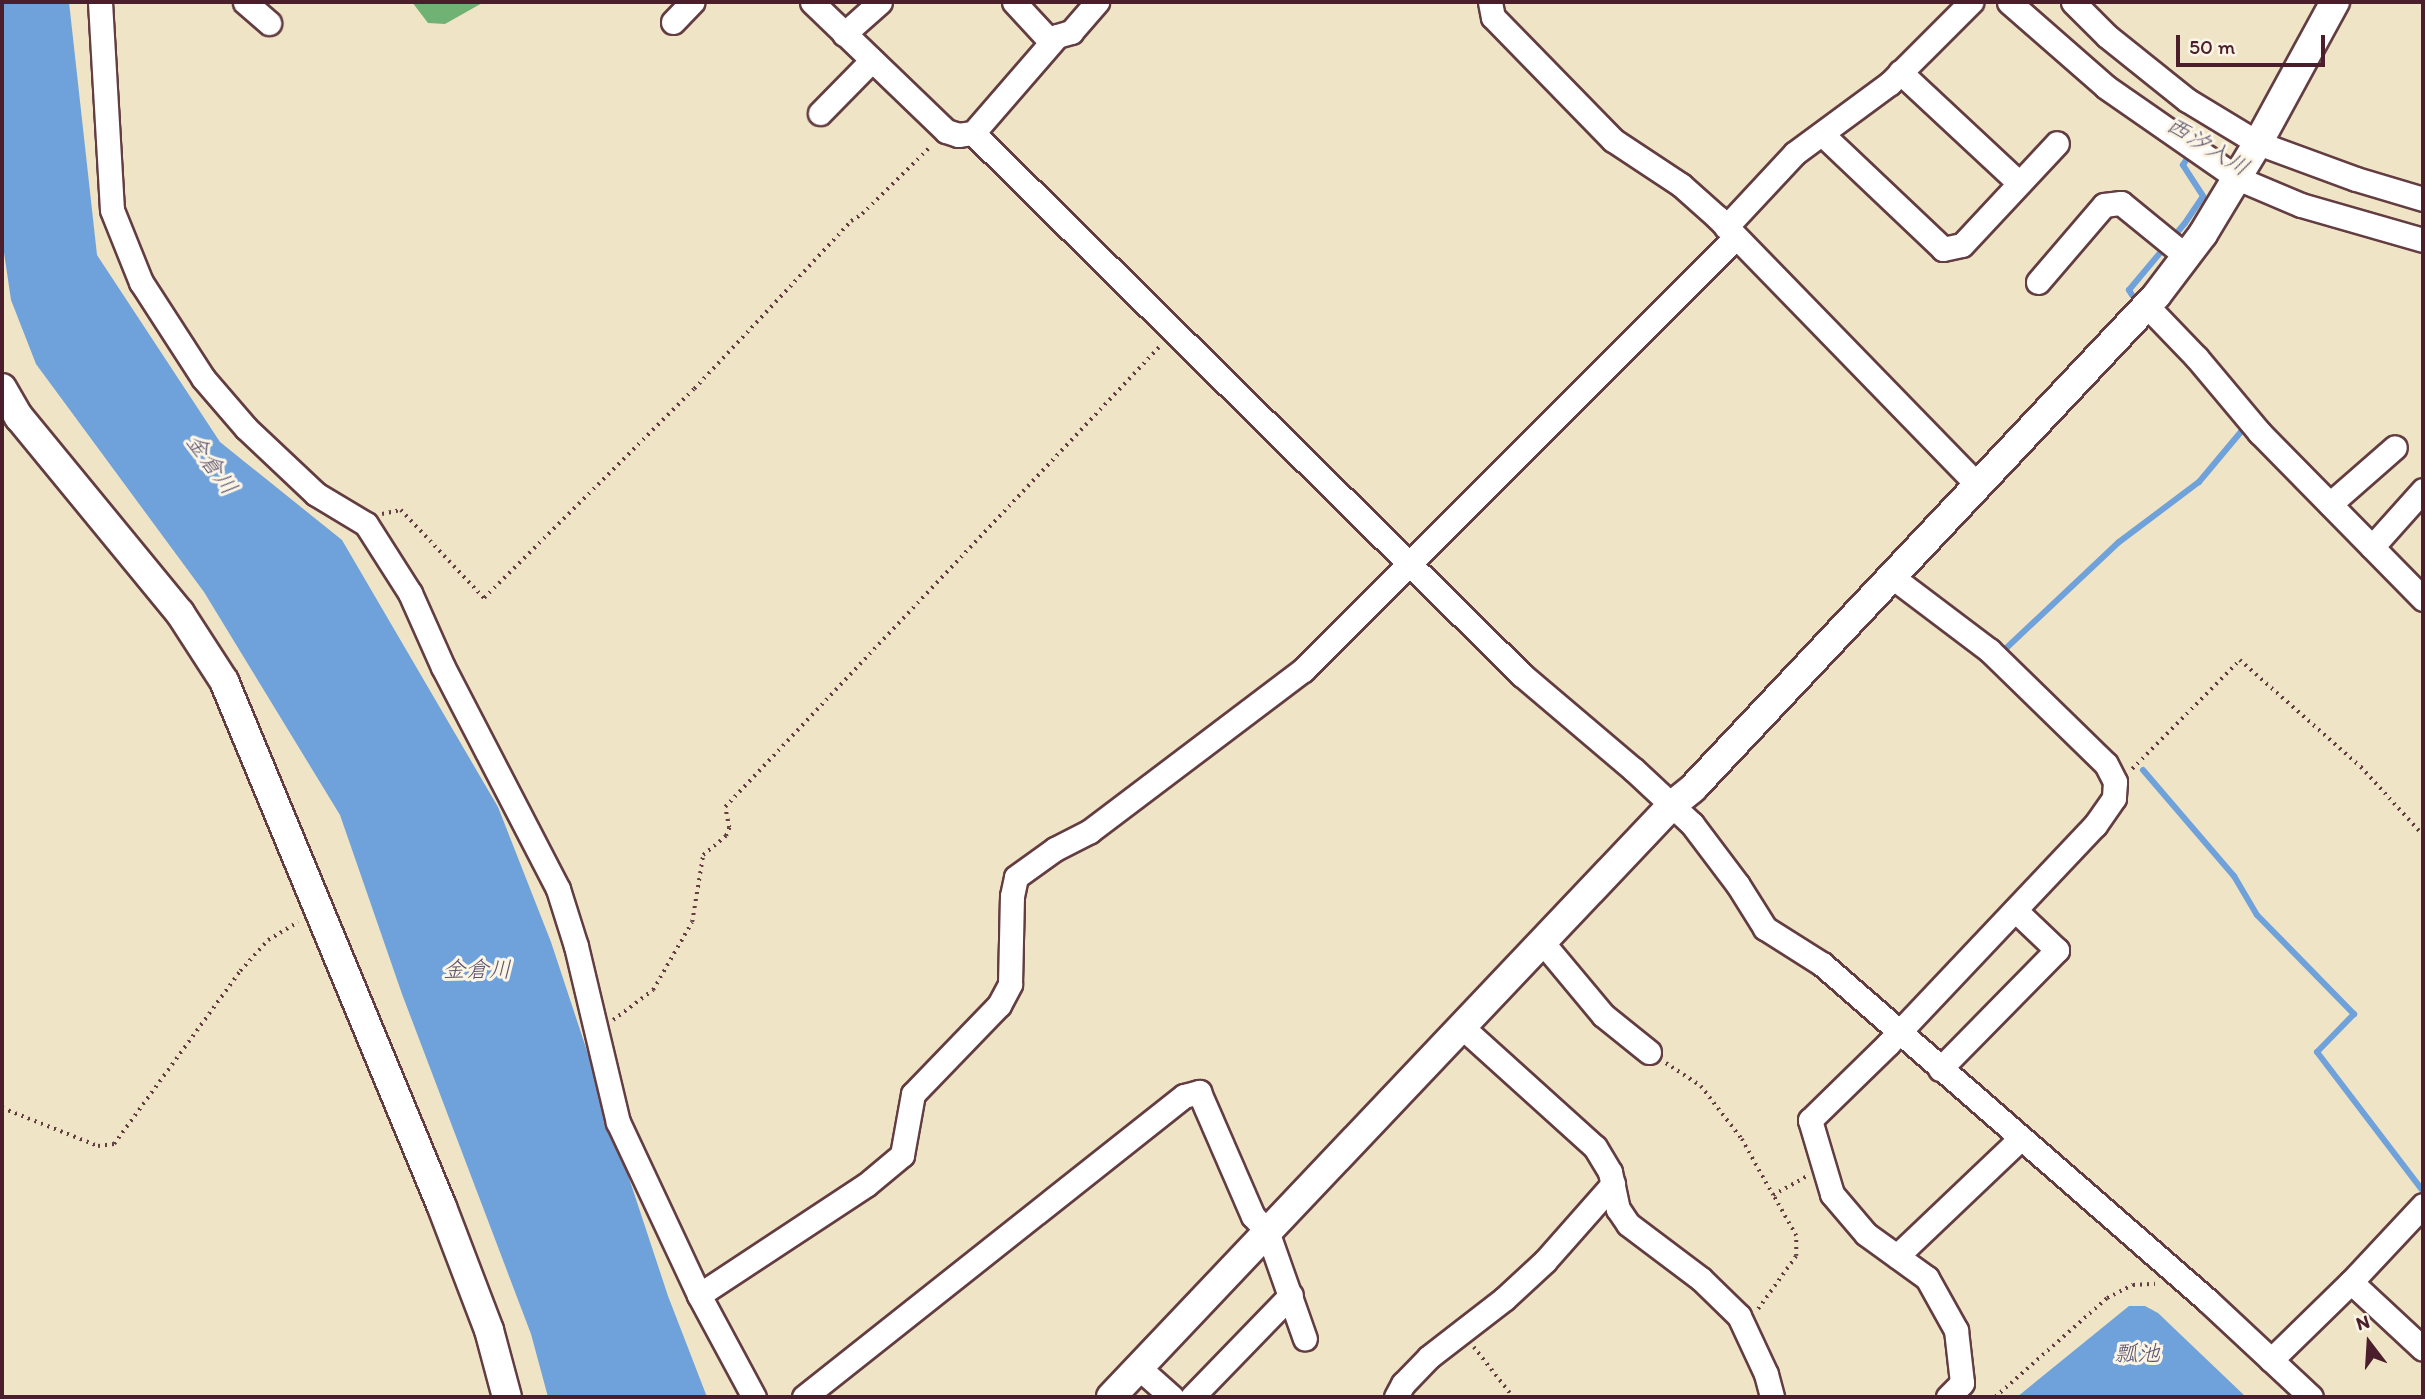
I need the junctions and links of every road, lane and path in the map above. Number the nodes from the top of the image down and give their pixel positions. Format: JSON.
{"nodes":[{"id":1,"x":100,"y":2,"type":"edge"},
{"id":2,"x":245,"y":2,"type":"edge"},
{"id":3,"x":692,"y":2,"type":"edge"},
{"id":4,"x":812,"y":2,"type":"edge"},
{"id":5,"x":880,"y":2,"type":"edge"},
{"id":6,"x":1014,"y":2,"type":"edge"},
{"id":7,"x":1097,"y":2,"type":"edge"},
{"id":8,"x":1490,"y":2,"type":"edge"},
{"id":9,"x":1972,"y":2,"type":"edge"},
{"id":10,"x":2009,"y":2,"type":"edge"},
{"id":11,"x":2073,"y":2,"type":"edge"},
{"id":12,"x":2335,"y":2,"type":"edge"},
{"id":13,"x":673,"y":22,"type":"dead end"},
{"id":14,"x":269,"y":23,"type":"dead end"},
{"id":15,"x":845,"y":34,"type":"junction"},
{"id":16,"x":1051,"y":42,"type":"junction"},
{"id":17,"x":872,"y":61,"type":"junction"},
{"id":18,"x":1900,"y":72,"type":"junction"},
{"id":19,"x":820,"y":113,"type":"dead end"},
{"id":20,"x":946,"y":131,"type":"junction"},
{"id":21,"x":973,"y":133,"type":"junction"},
{"id":22,"x":1822,"y":134,"type":"junction"},
{"id":23,"x":2057,"y":143,"type":"dead end"},
{"id":24,"x":2258,"y":143,"type":"junction"},
{"id":25,"x":2237,"y":178,"type":"junction"},
{"id":26,"x":2020,"y":183,"type":"junction"},
{"id":27,"x":2423,"y":199,"type":"edge"},
{"id":28,"x":1730,"y":233,"type":"junction"},
{"id":29,"x":2423,"y":240,"type":"edge"},
{"id":30,"x":2176,"y":247,"type":"junction"},
{"id":31,"x":2038,"y":282,"type":"dead end"},
{"id":32,"x":2147,"y":306,"type":"junction"},
{"id":33,"x":1174,"y":330,"type":"junction"},
{"id":34,"x":2,"y":388,"type":"edge"},
{"id":35,"x":2395,"y":447,"type":"dead end"},
{"id":36,"x":1977,"y":484,"type":"junction"},
{"id":37,"x":2423,"y":490,"type":"edge"},
{"id":38,"x":2330,"y":504,"type":"junction"},
{"id":39,"x":366,"y":524,"type":"junction"},
{"id":40,"x":2372,"y":547,"type":"junction"},
{"id":41,"x":1411,"y":564,"type":"junction"},
{"id":42,"x":1891,"y":576,"type":"junction"},
{"id":43,"x":2423,"y":599,"type":"edge"},
{"id":44,"x":2115,"y":782,"type":"junction"},
{"id":45,"x":1671,"y":806,"type":"junction"},
{"id":46,"x":2423,"y":835,"type":"edge"},
{"id":47,"x":2015,"y":910,"type":"junction"},
{"id":48,"x":324,"y":916,"type":"junction"},
{"id":49,"x":1544,"y":943,"type":"junction"},
{"id":50,"x":1462,"y":1027,"type":"junction"},
{"id":51,"x":1897,"y":1032,"type":"junction"},
{"id":52,"x":595,"y":1034,"type":"junction"},
{"id":53,"x":1649,"y":1052,"type":"joint"},
{"id":54,"x":1941,"y":1069,"type":"junction"},
{"id":55,"x":2,"y":1108,"type":"edge"},
{"id":56,"x":2020,"y":1139,"type":"junction"},
{"id":57,"x":1824,"y":1167,"type":"junction"},
{"id":58,"x":1613,"y":1184,"type":"junction"},
{"id":59,"x":1773,"y":1195,"type":"junction"},
{"id":60,"x":2423,"y":1205,"type":"edge"},
{"id":61,"x":1267,"y":1231,"type":"junction"},
{"id":62,"x":1897,"y":1256,"type":"junction"},
{"id":63,"x":2351,"y":1282,"type":"junction"},
{"id":64,"x":2157,"y":1284,"type":"dead end"},
{"id":65,"x":1291,"y":1294,"type":"junction"},
{"id":66,"x":699,"y":1295,"type":"junction"},
{"id":67,"x":1745,"y":1327,"type":"junction"},
{"id":68,"x":1462,"y":1332,"type":"junction"},
{"id":69,"x":1306,"y":1339,"type":"dead end"},
{"id":70,"x":2423,"y":1349,"type":"edge"},
{"id":71,"x":2271,"y":1360,"type":"junction"},
{"id":72,"x":1138,"y":1367,"type":"junction"},
{"id":73,"x":507,"y":1397,"type":"edge"},
{"id":74,"x":754,"y":1397,"type":"edge"},
{"id":75,"x":804,"y":1397,"type":"edge"},
{"id":76,"x":1111,"y":1397,"type":"edge"},
{"id":77,"x":1172,"y":1397,"type":"edge"},
{"id":78,"x":1192,"y":1397,"type":"edge"},
{"id":79,"x":1396,"y":1397,"type":"edge"},
{"id":80,"x":1513,"y":1397,"type":"edge"},
{"id":81,"x":1772,"y":1397,"type":"edge"},
{"id":82,"x":1948,"y":1397,"type":"edge"},
{"id":83,"x":1995,"y":1397,"type":"edge"},
{"id":84,"x":2311,"y":1397,"type":"edge"}],
"edges":[{"from":1,"to":39,"type":"street"},
{"from":2,"to":14,"type":"street"},
{"from":3,"to":13,"type":"street"},
{"from":4,"to":15,"type":"street"},
{"from":5,"to":15,"type":"street"},
{"from":6,"to":16,"type":"street"},
{"from":7,"to":16,"type":"street"},
{"from":8,"to":28,"type":"street"},
{"from":9,"to":18,"type":"street"},
{"from":10,"to":25,"type":"street"},
{"from":11,"to":24,"type":"street"},
{"from":12,"to":24,"type":"street"},
{"from":15,"to":17,"type":"street"},
{"from":16,"to":21,"type":"street"},
{"from":17,"to":19,"type":"street"},
{"from":17,"to":20,"type":"street"},
{"from":18,"to":22,"type":"street"},
{"from":18,"to":26,"type":"street"},
{"from":20,"to":21,"type":"street"},
{"from":20,"to":39,"type":"path"},
{"from":21,"to":33,"type":"street"},
{"from":22,"to":26,"type":"street"},
{"from":22,"to":28,"type":"street"},
{"from":23,"to":26,"type":"street"},
{"from":24,"to":25,"type":"street"},
{"from":24,"to":27,"type":"street"},
{"from":25,"to":29,"type":"street"},
{"from":25,"to":30,"type":"street"},
{"from":28,"to":36,"type":"street"},
{"from":28,"to":41,"type":"street"},
{"from":30,"to":31,"type":"street"},
{"from":30,"to":32,"type":"street"},
{"from":32,"to":36,"type":"street"},
{"from":32,"to":38,"type":"street"},
{"from":33,"to":41,"type":"street"},
{"from":33,"to":52,"type":"path"},
{"from":34,"to":48,"type":"street"},
{"from":35,"to":38,"type":"street"},
{"from":36,"to":42,"type":"street"},
{"from":37,"to":40,"type":"street"},
{"from":38,"to":40,"type":"street"},
{"from":39,"to":52,"type":"street"},
{"from":40,"to":43,"type":"street"},
{"from":41,"to":45,"type":"street"},
{"from":41,"to":66,"type":"street"},
{"from":42,"to":44,"type":"street"},
{"from":42,"to":45,"type":"street"},
{"from":44,"to":46,"type":"path"},
{"from":44,"to":47,"type":"street"},
{"from":45,"to":49,"type":"street"},
{"from":45,"to":51,"type":"street"},
{"from":47,"to":51,"type":"street"},
{"from":47,"to":54,"type":"street"},
{"from":48,"to":55,"type":"path"},
{"from":48,"to":73,"type":"street"},
{"from":49,"to":50,"type":"street"},
{"from":49,"to":53,"type":"street"},
{"from":50,"to":58,"type":"street"},
{"from":50,"to":61,"type":"street"},
{"from":51,"to":54,"type":"street"},
{"from":51,"to":57,"type":"street"},
{"from":52,"to":66,"type":"street"},
{"from":53,"to":59,"type":"path"},
{"from":54,"to":56,"type":"street"},
{"from":56,"to":62,"type":"street"},
{"from":56,"to":71,"type":"street"},
{"from":57,"to":59,"type":"path"},
{"from":57,"to":62,"type":"street"},
{"from":58,"to":67,"type":"street"},
{"from":58,"to":68,"type":"street"},
{"from":59,"to":67,"type":"path"},
{"from":60,"to":63,"type":"street"},
{"from":61,"to":65,"type":"street"},
{"from":61,"to":72,"type":"street"},
{"from":61,"to":75,"type":"street"},
{"from":62,"to":82,"type":"street"},
{"from":63,"to":70,"type":"street"},
{"from":63,"to":71,"type":"street"},
{"from":64,"to":83,"type":"path"},
{"from":65,"to":69,"type":"street"},
{"from":65,"to":78,"type":"street"},
{"from":66,"to":74,"type":"street"},
{"from":67,"to":81,"type":"street"},
{"from":68,"to":79,"type":"street"},
{"from":68,"to":80,"type":"path"},
{"from":71,"to":84,"type":"street"},
{"from":72,"to":76,"type":"street"},
{"from":72,"to":77,"type":"street"}]}
